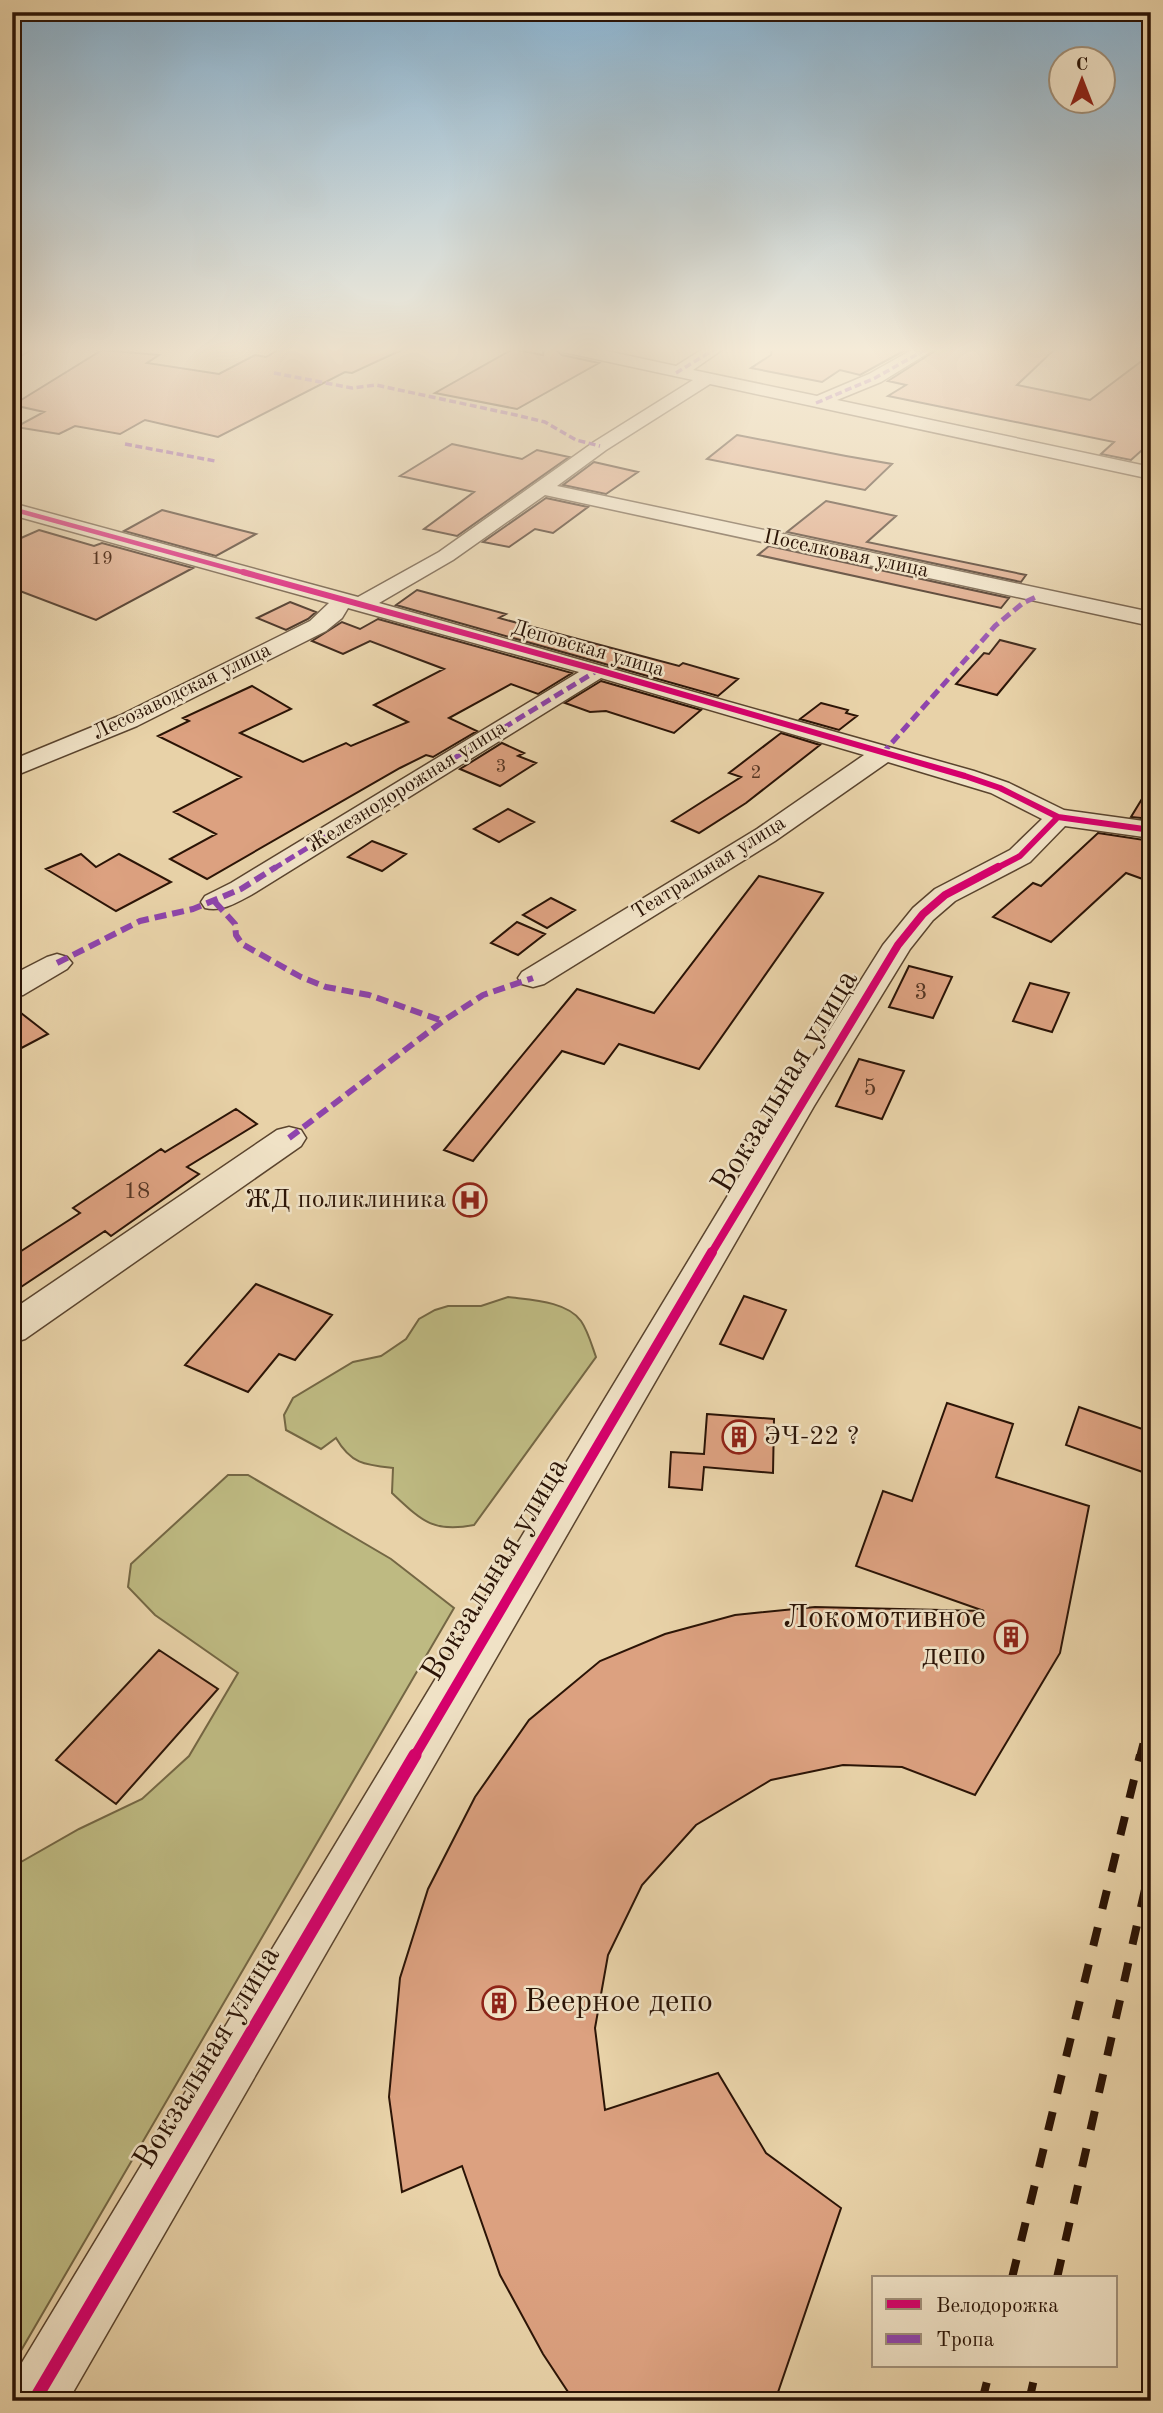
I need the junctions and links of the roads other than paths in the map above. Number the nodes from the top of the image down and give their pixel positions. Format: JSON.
{"nodes":[{"id":1,"x":581,"y":460,"type":"edge"},
{"id":2,"x":1082,"y":460,"type":"edge"},
{"id":3,"x":1151,"y":474,"type":"edge"},
{"id":4,"x":541,"y":488,"type":"junction"},
{"id":5,"x":12,"y":509,"type":"edge"},
{"id":6,"x":352,"y":602,"type":"junction"},
{"id":7,"x":1151,"y":619,"type":"edge"},
{"id":8,"x":598,"y":670,"type":"junction"},
{"id":9,"x":882,"y":754,"type":"junction"},
{"id":10,"x":12,"y":769,"type":"edge"},
{"id":11,"x":1058,"y":817,"type":"junction"},
{"id":12,"x":1151,"y":830,"type":"edge"},
{"id":13,"x":215,"y":902,"type":"dead end"},
{"id":14,"x":57,"y":963,"type":"dead end"},
{"id":15,"x":533,"y":978,"type":"dead end"},
{"id":16,"x":12,"y":988,"type":"edge"},
{"id":17,"x":289,"y":1138,"type":"dead end"},
{"id":18,"x":12,"y":1329,"type":"edge"},
{"id":19,"x":34,"y":2401,"type":"edge"}],
"edges":[{"from":1,"to":4,"type":"street","name":"Лесозаводская улица"},
{"from":2,"to":3,"type":"street"},
{"from":4,"to":6,"type":"street","name":"Лесозаводская улица"},
{"from":4,"to":7,"type":"street","name":"Поселковая улица"},
{"from":5,"to":6,"type":"street","name":"Деповская улица"},
{"from":6,"to":8,"type":"street","name":"Деповская улица"},
{"from":6,"to":10,"type":"street","name":"Лесозаводская улица"},
{"from":8,"to":9,"type":"street","name":"Деповская улица"},
{"from":8,"to":13,"type":"street","name":"Железнодорожная улица"},
{"from":9,"to":11,"type":"street","name":"Деповская улица"},
{"from":9,"to":15,"type":"street","name":"Театральная улица"},
{"from":11,"to":12,"type":"street","name":"Деповская улица"},
{"from":11,"to":19,"type":"street","name":"Вокзальная улица"},
{"from":14,"to":16,"type":"street"},
{"from":17,"to":18,"type":"street"}]}
